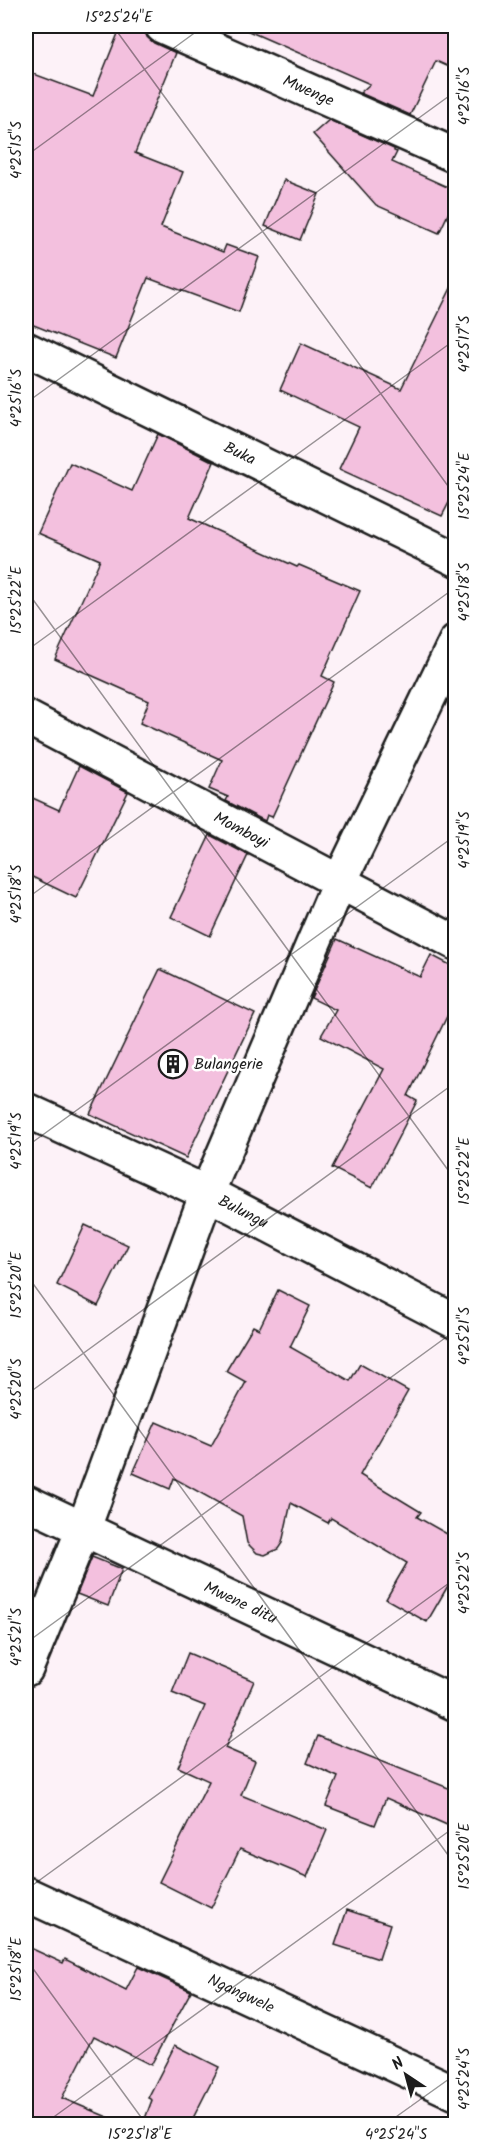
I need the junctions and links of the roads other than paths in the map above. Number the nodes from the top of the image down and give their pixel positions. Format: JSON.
{"nodes":[{"id":1,"x":162,"y":26,"type":"edge"},
{"id":2,"x":456,"y":156,"type":"edge"},
{"id":3,"x":26,"y":350,"type":"edge"},
{"id":4,"x":456,"y":559,"type":"edge"},
{"id":5,"x":456,"y":641,"type":"edge"},
{"id":6,"x":26,"y":717,"type":"edge"},
{"id":7,"x":340,"y":880,"type":"junction"},
{"id":8,"x":456,"y":943,"type":"edge"},
{"id":9,"x":26,"y":1110,"type":"edge"},
{"id":10,"x":207,"y":1193,"type":"junction"},
{"id":11,"x":456,"y":1322,"type":"edge"},
{"id":12,"x":26,"y":1502,"type":"edge"},
{"id":13,"x":83,"y":1530,"type":"junction"},
{"id":14,"x":26,"y":1669,"type":"edge"},
{"id":15,"x":456,"y":1704,"type":"edge"},
{"id":16,"x":26,"y":1894,"type":"edge"},
{"id":17,"x":456,"y":2093,"type":"edge"}],
"edges":[{"from":1,"to":2,"type":"street","name":"Mwenge"},
{"from":3,"to":4,"type":"street","name":"Buka"},
{"from":5,"to":7,"type":"street"},
{"from":6,"to":7,"type":"street","name":"Momboyi"},
{"from":7,"to":8,"type":"street","name":"Momboyi"},
{"from":7,"to":10,"type":"street"},
{"from":9,"to":10,"type":"street","name":"Bulungu"},
{"from":10,"to":11,"type":"street","name":"Bulungu"},
{"from":10,"to":13,"type":"street"},
{"from":12,"to":13,"type":"street","name":"Mwene ditu"},
{"from":13,"to":14,"type":"street"},
{"from":13,"to":15,"type":"street","name":"Mwene ditu"},
{"from":16,"to":17,"type":"street","name":"Ngangwele"}]}
